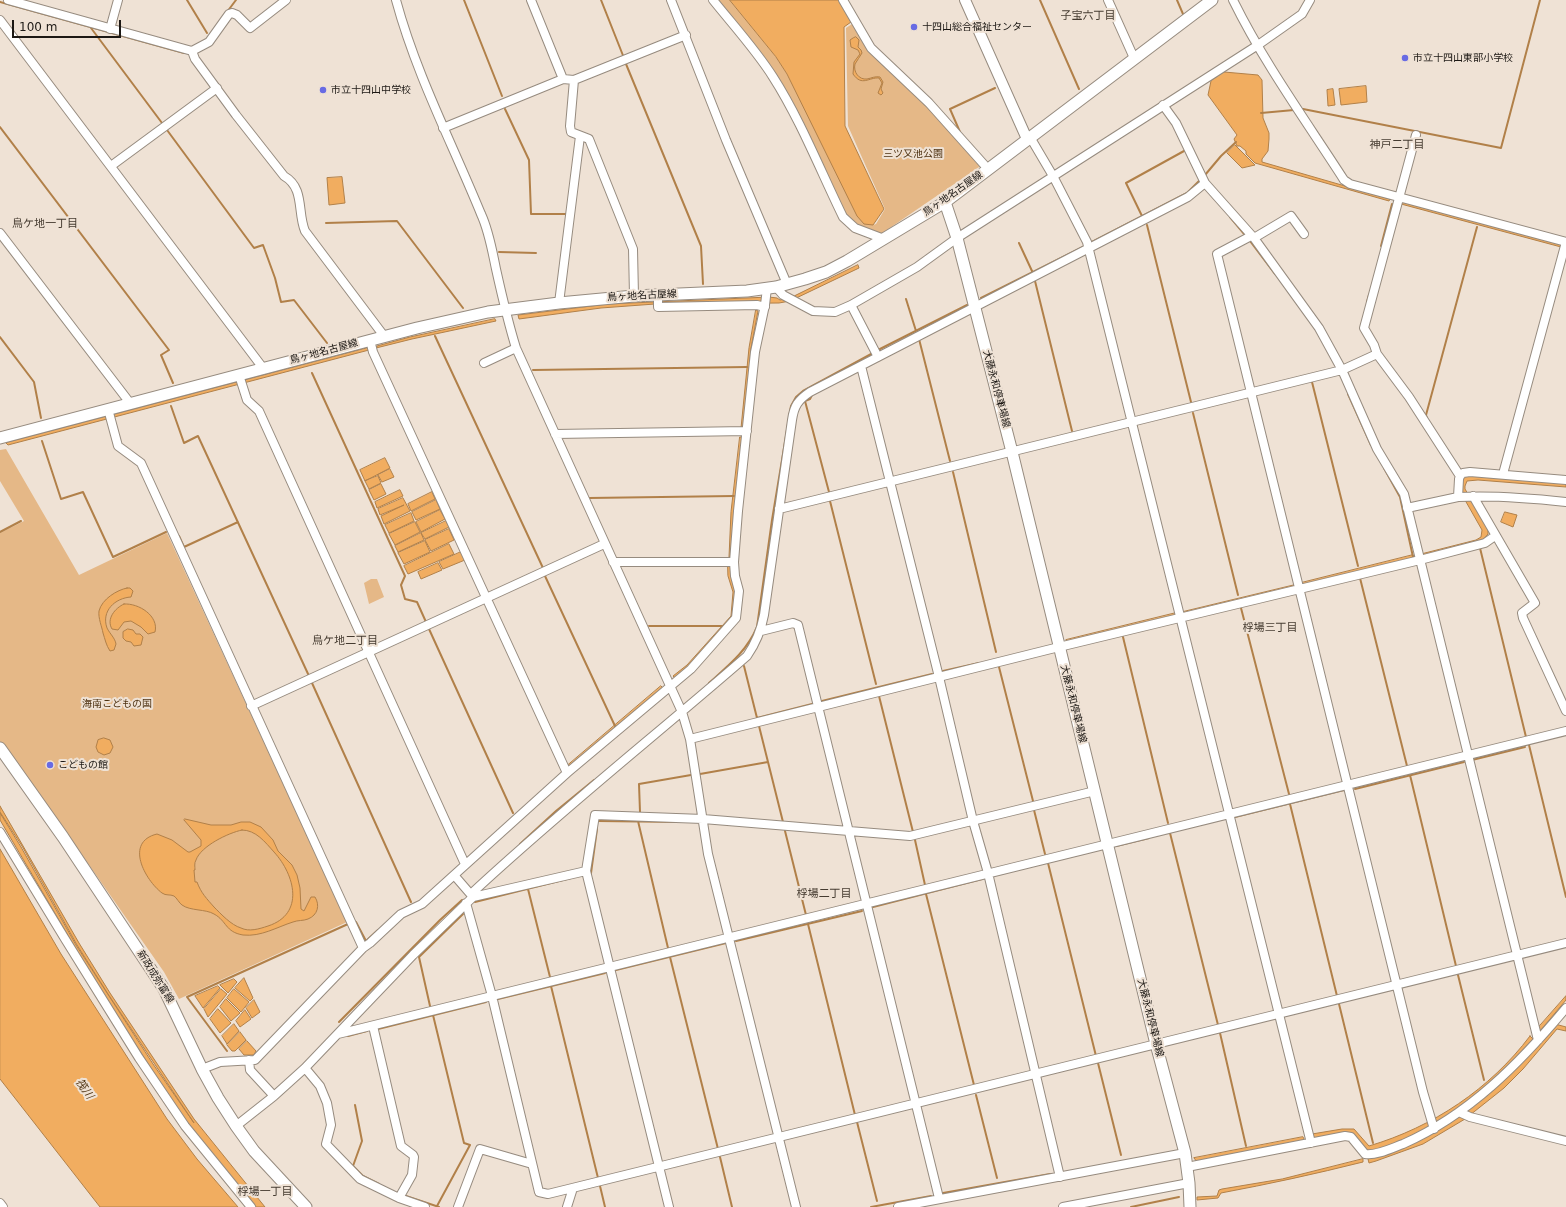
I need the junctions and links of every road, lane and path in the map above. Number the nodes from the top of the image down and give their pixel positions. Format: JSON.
{"nodes":[{"id":1,"x":8,"y":0,"type":"edge"},
{"id":2,"x":118,"y":0,"type":"edge"},
{"id":3,"x":286,"y":0,"type":"edge"},
{"id":4,"x":396,"y":0,"type":"edge"},
{"id":5,"x":531,"y":0,"type":"edge"},
{"id":6,"x":671,"y":0,"type":"edge"},
{"id":7,"x":713,"y":0,"type":"edge"},
{"id":8,"x":843,"y":0,"type":"edge"},
{"id":9,"x":965,"y":0,"type":"edge"},
{"id":10,"x":1108,"y":0,"type":"edge"},
{"id":11,"x":1212,"y":0,"type":"edge"},
{"id":12,"x":1233,"y":0,"type":"edge"},
{"id":13,"x":1310,"y":0,"type":"edge"},
{"id":14,"x":1,"y":24,"type":"edge"},
{"id":15,"x":110,"y":29,"type":"junction"},
{"id":16,"x":686,"y":35,"type":"junction"},
{"id":17,"x":1258,"y":45,"type":"junction"},
{"id":18,"x":192,"y":51,"type":"junction"},
{"id":19,"x":1134,"y":58,"type":"junction"},
{"id":20,"x":563,"y":79,"type":"junction"},
{"id":21,"x":574,"y":80,"type":"junction"},
{"id":22,"x":217,"y":88,"type":"junction"},
{"id":23,"x":1163,"y":105,"type":"junction"},
{"id":24,"x":443,"y":128,"type":"junction"},
{"id":25,"x":1416,"y":135,"type":"dead end"},
{"id":26,"x":580,"y":136,"type":"junction"},
{"id":27,"x":1028,"y":138,"type":"junction"},
{"id":28,"x":111,"y":166,"type":"junction"},
{"id":29,"x":988,"y":169,"type":"junction"},
{"id":30,"x":1053,"y":176,"type":"junction"},
{"id":31,"x":1205,"y":183,"type":"junction"},
{"id":32,"x":1401,"y":196,"type":"junction"},
{"id":33,"x":945,"y":202,"type":"junction"},
{"id":34,"x":0,"y":233,"type":"edge"},
{"id":35,"x":1304,"y":234,"type":"dead end"},
{"id":36,"x":1252,"y":237,"type":"junction"},
{"id":37,"x":957,"y":238,"type":"junction"},
{"id":38,"x":884,"y":239,"type":"junction"},
{"id":39,"x":1565,"y":244,"type":"edge"},
{"id":40,"x":1088,"y":248,"type":"junction"},
{"id":41,"x":776,"y":290,"type":"junction"},
{"id":42,"x":634,"y":296,"type":"junction"},
{"id":43,"x":658,"y":299,"type":"junction"},
{"id":44,"x":558,"y":303,"type":"junction"},
{"id":45,"x":851,"y":305,"type":"junction"},
{"id":46,"x":765,"y":306,"type":"junction"},
{"id":47,"x":975,"y":306,"type":"junction"},
{"id":48,"x":505,"y":309,"type":"junction"},
{"id":49,"x":384,"y":336,"type":"junction"},
{"id":50,"x":370,"y":340,"type":"junction"},
{"id":51,"x":516,"y":348,"type":"junction"},
{"id":52,"x":1377,"y":354,"type":"junction"},
{"id":53,"x":878,"y":357,"type":"junction"},
{"id":54,"x":484,"y":363,"type":"dead end"},
{"id":55,"x":860,"y":366,"type":"junction"},
{"id":56,"x":263,"y":368,"type":"junction"},
{"id":57,"x":1342,"y":370,"type":"junction"},
{"id":58,"x":241,"y":379,"type":"junction"},
{"id":59,"x":1250,"y":393,"type":"junction"},
{"id":60,"x":130,"y":403,"type":"junction"},
{"id":61,"x":110,"y":413,"type":"junction"},
{"id":62,"x":1132,"y":422,"type":"junction"},
{"id":63,"x":747,"y":431,"type":"junction"},
{"id":64,"x":555,"y":434,"type":"junction"},
{"id":65,"x":0,"y":438,"type":"edge"},
{"id":66,"x":1012,"y":452,"type":"junction"},
{"id":67,"x":1503,"y":474,"type":"junction"},
{"id":68,"x":1460,"y":476,"type":"junction"},
{"id":69,"x":1566,"y":480,"type":"edge"},
{"id":70,"x":889,"y":482,"type":"junction"},
{"id":71,"x":1466,"y":497,"type":"junction"},
{"id":72,"x":1566,"y":502,"type":"edge"},
{"id":73,"x":1407,"y":508,"type":"junction"},
{"id":74,"x":779,"y":509,"type":"junction"},
{"id":75,"x":1495,"y":536,"type":"junction"},
{"id":76,"x":604,"y":544,"type":"junction"},
{"id":77,"x":1420,"y":560,"type":"junction"},
{"id":78,"x":613,"y":562,"type":"junction"},
{"id":79,"x":734,"y":562,"type":"junction"},
{"id":80,"x":1300,"y":590,"type":"junction"},
{"id":81,"x":487,"y":598,"type":"junction"},
{"id":82,"x":1182,"y":618,"type":"junction"},
{"id":83,"x":761,"y":631,"type":"junction"},
{"id":84,"x":1059,"y":647,"type":"junction"},
{"id":85,"x":369,"y":652,"type":"junction"},
{"id":86,"x":939,"y":677,"type":"junction"},
{"id":87,"x":670,"y":687,"type":"junction"},
{"id":88,"x":251,"y":706,"type":"junction"},
{"id":89,"x":818,"y":707,"type":"junction"},
{"id":90,"x":1566,"y":711,"type":"edge"},
{"id":91,"x":682,"y":712,"type":"junction"},
{"id":92,"x":1566,"y":731,"type":"edge"},
{"id":93,"x":690,"y":739,"type":"junction"},
{"id":94,"x":0,"y":748,"type":"edge"},
{"id":95,"x":1468,"y":755,"type":"junction"},
{"id":96,"x":567,"y":774,"type":"junction"},
{"id":97,"x":1348,"y":785,"type":"junction"},
{"id":98,"x":1095,"y":791,"type":"junction"},
{"id":99,"x":1229,"y":814,"type":"junction"},
{"id":100,"x":703,"y":818,"type":"junction"},
{"id":101,"x":973,"y":821,"type":"junction"},
{"id":102,"x":0,"y":832,"type":"edge"},
{"id":103,"x":849,"y":832,"type":"junction"},
{"id":104,"x":1108,"y":844,"type":"junction"},
{"id":105,"x":465,"y":864,"type":"junction"},
{"id":106,"x":586,"y":871,"type":"junction"},
{"id":107,"x":988,"y":873,"type":"junction"},
{"id":108,"x":454,"y":875,"type":"junction"},
{"id":109,"x":472,"y":895,"type":"junction"},
{"id":110,"x":466,"y":903,"type":"junction"},
{"id":111,"x":867,"y":904,"type":"junction"},
{"id":112,"x":729,"y":938,"type":"junction"},
{"id":113,"x":1566,"y":943,"type":"edge"},
{"id":114,"x":363,"y":948,"type":"junction"},
{"id":115,"x":1516,"y":955,"type":"junction"},
{"id":116,"x":609,"y":967,"type":"junction"},
{"id":117,"x":1397,"y":984,"type":"junction"},
{"id":118,"x":492,"y":996,"type":"junction"},
{"id":119,"x":1566,"y":1008,"type":"edge"},
{"id":120,"x":1279,"y":1014,"type":"junction"},
{"id":121,"x":373,"y":1026,"type":"junction"},
{"id":122,"x":338,"y":1034,"type":"junction"},
{"id":123,"x":1538,"y":1040,"type":"junction"},
{"id":124,"x":1156,"y":1044,"type":"junction"},
{"id":125,"x":249,"y":1060,"type":"junction"},
{"id":126,"x":305,"y":1068,"type":"junction"},
{"id":127,"x":202,"y":1069,"type":"junction"},
{"id":128,"x":1035,"y":1075,"type":"junction"},
{"id":129,"x":274,"y":1096,"type":"junction"},
{"id":130,"x":915,"y":1104,"type":"junction"},
{"id":131,"x":1459,"y":1112,"type":"junction"},
{"id":132,"x":1433,"y":1125,"type":"junction"},
{"id":133,"x":236,"y":1126,"type":"junction"},
{"id":134,"x":778,"y":1138,"type":"junction"},
{"id":135,"x":1566,"y":1141,"type":"edge"},
{"id":136,"x":1311,"y":1142,"type":"junction"},
{"id":137,"x":1185,"y":1153,"type":"junction"},
{"id":138,"x":532,"y":1164,"type":"junction"},
{"id":139,"x":658,"y":1167,"type":"junction"},
{"id":140,"x":1187,"y":1167,"type":"junction"},
{"id":141,"x":1060,"y":1177,"type":"junction"},
{"id":142,"x":1189,"y":1183,"type":"junction"},
{"id":143,"x":573,"y":1188,"type":"junction"},
{"id":144,"x":399,"y":1198,"type":"junction"},
{"id":145,"x":939,"y":1198,"type":"junction"},
{"id":146,"x":0,"y":1203,"type":"edge"},
{"id":147,"x":3,"y":1207,"type":"edge"},
{"id":148,"x":251,"y":1207,"type":"edge"},
{"id":149,"x":306,"y":1207,"type":"edge"},
{"id":150,"x":425,"y":1207,"type":"edge"},
{"id":151,"x":458,"y":1207,"type":"edge"},
{"id":152,"x":567,"y":1207,"type":"edge"},
{"id":153,"x":669,"y":1207,"type":"edge"},
{"id":154,"x":796,"y":1207,"type":"edge"},
{"id":155,"x":898,"y":1207,"type":"edge"},
{"id":156,"x":1063,"y":1207,"type":"edge"},
{"id":157,"x":1190,"y":1207,"type":"edge"}],
"edges":[{"from":1,"to":15,"type":"street"},
{"from":2,"to":15,"type":"street"},
{"from":3,"to":18,"type":"street"},
{"from":4,"to":24,"type":"street"},
{"from":5,"to":20,"type":"street"},
{"from":6,"to":16,"type":"street"},
{"from":7,"to":38,"type":"street"},
{"from":8,"to":29,"type":"street"},
{"from":9,"to":27,"type":"street"},
{"from":10,"to":19,"type":"street"},
{"from":11,"to":19,"type":"main road","name":"鳥ヶ地名古屋線"},
{"from":12,"to":17,"type":"street"},
{"from":13,"to":17,"type":"street"},
{"from":14,"to":28,"type":"street"},
{"from":15,"to":18,"type":"street"},
{"from":16,"to":21,"type":"street"},
{"from":16,"to":41,"type":"street"},
{"from":17,"to":23,"type":"street"},
{"from":17,"to":32,"type":"street"},
{"from":18,"to":22,"type":"street"},
{"from":19,"to":27,"type":"main road","name":"鳥ヶ地名古屋線"},
{"from":20,"to":21,"type":"street"},
{"from":20,"to":24,"type":"street"},
{"from":21,"to":26,"type":"street"},
{"from":22,"to":28,"type":"street"},
{"from":22,"to":49,"type":"street"},
{"from":23,"to":30,"type":"street"},
{"from":23,"to":31,"type":"street"},
{"from":24,"to":48,"type":"street"},
{"from":25,"to":32,"type":"street"},
{"from":26,"to":42,"type":"street"},
{"from":26,"to":44,"type":"street"},
{"from":27,"to":29,"type":"main road","name":"鳥ヶ地名古屋線"},
{"from":27,"to":30,"type":"street"},
{"from":28,"to":56,"type":"street"},
{"from":29,"to":33,"type":"main road","name":"鳥ヶ地名古屋線"},
{"from":30,"to":37,"type":"street"},
{"from":30,"to":40,"type":"street"},
{"from":31,"to":36,"type":"street"},
{"from":31,"to":40,"type":"street"},
{"from":32,"to":39,"type":"street"},
{"from":32,"to":52,"type":"street"},
{"from":33,"to":37,"type":"main road","name":"大藤永和停車場線"},
{"from":33,"to":38,"type":"main road","name":"鳥ヶ地名古屋線"},
{"from":34,"to":60,"type":"street"},
{"from":35,"to":36,"type":"street"},
{"from":36,"to":57,"type":"street"},
{"from":36,"to":59,"type":"street"},
{"from":37,"to":45,"type":"street"},
{"from":37,"to":47,"type":"main road","name":"大藤永和停車場線"},
{"from":38,"to":41,"type":"main road","name":"鳥ヶ地名古屋線"},
{"from":39,"to":67,"type":"street"},
{"from":40,"to":47,"type":"street"},
{"from":40,"to":62,"type":"street"},
{"from":41,"to":43,"type":"main road","name":"鳥ヶ地名古屋線"},
{"from":41,"to":45,"type":"street"},
{"from":41,"to":46,"type":"street"},
{"from":42,"to":43,"type":"main road","name":"鳥ヶ地名古屋線"},
{"from":42,"to":44,"type":"main road","name":"鳥ヶ地名古屋線"},
{"from":43,"to":46,"type":"street"},
{"from":44,"to":48,"type":"main road","name":"鳥ヶ地名古屋線"},
{"from":45,"to":53,"type":"street"},
{"from":46,"to":63,"type":"street"},
{"from":47,"to":53,"type":"street"},
{"from":47,"to":66,"type":"main road","name":"大藤永和停車場線"},
{"from":48,"to":49,"type":"main road","name":"鳥ヶ地名古屋線"},
{"from":48,"to":51,"type":"street"},
{"from":49,"to":50,"type":"main road","name":"鳥ヶ地名古屋線"},
{"from":50,"to":56,"type":"main road","name":"鳥ヶ地名古屋線"},
{"from":50,"to":81,"type":"street"},
{"from":51,"to":54,"type":"street"},
{"from":51,"to":64,"type":"street"},
{"from":52,"to":57,"type":"street"},
{"from":52,"to":68,"type":"street"},
{"from":53,"to":55,"type":"street"},
{"from":55,"to":70,"type":"street"},
{"from":55,"to":74,"type":"street"},
{"from":56,"to":58,"type":"main road","name":"鳥ヶ地名古屋線"},
{"from":57,"to":59,"type":"street"},
{"from":57,"to":73,"type":"street"},
{"from":58,"to":60,"type":"main road","name":"鳥ヶ地名古屋線"},
{"from":58,"to":85,"type":"street"},
{"from":59,"to":62,"type":"street"},
{"from":59,"to":80,"type":"street"},
{"from":60,"to":61,"type":"main road","name":"鳥ヶ地名古屋線"},
{"from":61,"to":65,"type":"main road","name":"鳥ヶ地名古屋線"},
{"from":61,"to":88,"type":"street"},
{"from":62,"to":66,"type":"street"},
{"from":62,"to":82,"type":"street"},
{"from":63,"to":64,"type":"street"},
{"from":63,"to":79,"type":"street"},
{"from":64,"to":76,"type":"street"},
{"from":66,"to":70,"type":"street"},
{"from":66,"to":84,"type":"main road","name":"大藤永和停車場線"},
{"from":67,"to":68,"type":"street"},
{"from":67,"to":69,"type":"street"},
{"from":68,"to":71,"type":"street"},
{"from":70,"to":74,"type":"street"},
{"from":70,"to":86,"type":"street"},
{"from":71,"to":72,"type":"street"},
{"from":71,"to":73,"type":"street"},
{"from":71,"to":75,"type":"street"},
{"from":73,"to":77,"type":"street"},
{"from":74,"to":83,"type":"street"},
{"from":75,"to":77,"type":"street"},
{"from":75,"to":90,"type":"street"},
{"from":76,"to":78,"type":"street"},
{"from":76,"to":81,"type":"street"},
{"from":77,"to":80,"type":"street"},
{"from":77,"to":95,"type":"street"},
{"from":78,"to":79,"type":"street"},
{"from":78,"to":87,"type":"street"},
{"from":79,"to":87,"type":"street"},
{"from":80,"to":82,"type":"street"},
{"from":80,"to":97,"type":"street"},
{"from":81,"to":85,"type":"street"},
{"from":81,"to":96,"type":"street"},
{"from":82,"to":84,"type":"street"},
{"from":82,"to":99,"type":"street"},
{"from":83,"to":89,"type":"street"},
{"from":83,"to":91,"type":"street"},
{"from":84,"to":86,"type":"street"},
{"from":84,"to":98,"type":"main road","name":"大藤永和停車場線"},
{"from":85,"to":88,"type":"street"},
{"from":85,"to":105,"type":"street"},
{"from":86,"to":89,"type":"street"},
{"from":86,"to":101,"type":"street"},
{"from":87,"to":91,"type":"street"},
{"from":87,"to":96,"type":"street"},
{"from":88,"to":114,"type":"street"},
{"from":89,"to":93,"type":"street"},
{"from":89,"to":103,"type":"street"},
{"from":91,"to":93,"type":"street"},
{"from":91,"to":109,"type":"street"},
{"from":92,"to":95,"type":"street"},
{"from":93,"to":100,"type":"street"},
{"from":94,"to":127,"type":"main road","name":"新政成弥富線"},
{"from":95,"to":97,"type":"street"},
{"from":95,"to":115,"type":"street"},
{"from":96,"to":105,"type":"street"},
{"from":97,"to":99,"type":"street"},
{"from":97,"to":117,"type":"street"},
{"from":98,"to":101,"type":"street"},
{"from":98,"to":104,"type":"main road","name":"大藤永和停車場線"},
{"from":99,"to":104,"type":"street"},
{"from":99,"to":120,"type":"street"},
{"from":100,"to":103,"type":"street"},
{"from":100,"to":106,"type":"street"},
{"from":100,"to":112,"type":"street"},
{"from":101,"to":103,"type":"street"},
{"from":101,"to":107,"type":"street"},
{"from":102,"to":148,"type":"street"},
{"from":103,"to":111,"type":"street"},
{"from":104,"to":107,"type":"street"},
{"from":104,"to":124,"type":"main road","name":"大藤永和停車場線"},
{"from":105,"to":108,"type":"street"},
{"from":106,"to":109,"type":"street"},
{"from":106,"to":116,"type":"street"},
{"from":107,"to":111,"type":"street"},
{"from":107,"to":128,"type":"street"},
{"from":108,"to":109,"type":"street"},
{"from":108,"to":114,"type":"street"},
{"from":109,"to":110,"type":"street"},
{"from":110,"to":118,"type":"street"},
{"from":110,"to":122,"type":"street"},
{"from":111,"to":112,"type":"street"},
{"from":111,"to":130,"type":"street"},
{"from":112,"to":116,"type":"street"},
{"from":112,"to":134,"type":"street"},
{"from":113,"to":115,"type":"street"},
{"from":114,"to":125,"type":"street"},
{"from":115,"to":117,"type":"street"},
{"from":115,"to":123,"type":"street"},
{"from":116,"to":118,"type":"street"},
{"from":116,"to":139,"type":"street"},
{"from":117,"to":120,"type":"street"},
{"from":117,"to":132,"type":"street"},
{"from":118,"to":121,"type":"street"},
{"from":118,"to":138,"type":"street"},
{"from":119,"to":123,"type":"street"},
{"from":120,"to":124,"type":"street"},
{"from":120,"to":136,"type":"street"},
{"from":121,"to":122,"type":"street"},
{"from":121,"to":144,"type":"street"},
{"from":122,"to":126,"type":"street"},
{"from":123,"to":131,"type":"street"},
{"from":124,"to":128,"type":"street"},
{"from":124,"to":137,"type":"main road","name":"大藤永和停車場線"},
{"from":125,"to":127,"type":"street"},
{"from":125,"to":129,"type":"street"},
{"from":126,"to":129,"type":"street"},
{"from":126,"to":144,"type":"street"},
{"from":127,"to":133,"type":"main road","name":"新政成弥富線"},
{"from":128,"to":130,"type":"street"},
{"from":128,"to":141,"type":"street"},
{"from":129,"to":133,"type":"street"},
{"from":130,"to":134,"type":"street"},
{"from":130,"to":145,"type":"street"},
{"from":131,"to":132,"type":"street"},
{"from":131,"to":135,"type":"street"},
{"from":132,"to":136,"type":"street"},
{"from":133,"to":149,"type":"main road","name":"新政成弥富線"},
{"from":134,"to":139,"type":"street"},
{"from":134,"to":154,"type":"street"},
{"from":136,"to":140,"type":"street"},
{"from":137,"to":140,"type":"main road","name":"大藤永和停車場線"},
{"from":137,"to":141,"type":"street"},
{"from":138,"to":143,"type":"street"},
{"from":138,"to":151,"type":"street"},
{"from":139,"to":143,"type":"street"},
{"from":139,"to":153,"type":"street"},
{"from":140,"to":142,"type":"main road","name":"大藤永和停車場線"},
{"from":141,"to":145,"type":"street"},
{"from":142,"to":156,"type":"street"},
{"from":142,"to":157,"type":"main road","name":"大藤永和停車場線"},
{"from":143,"to":152,"type":"street"},
{"from":144,"to":150,"type":"street"},
{"from":145,"to":155,"type":"street"},
{"from":146,"to":147,"type":"street"}]}
